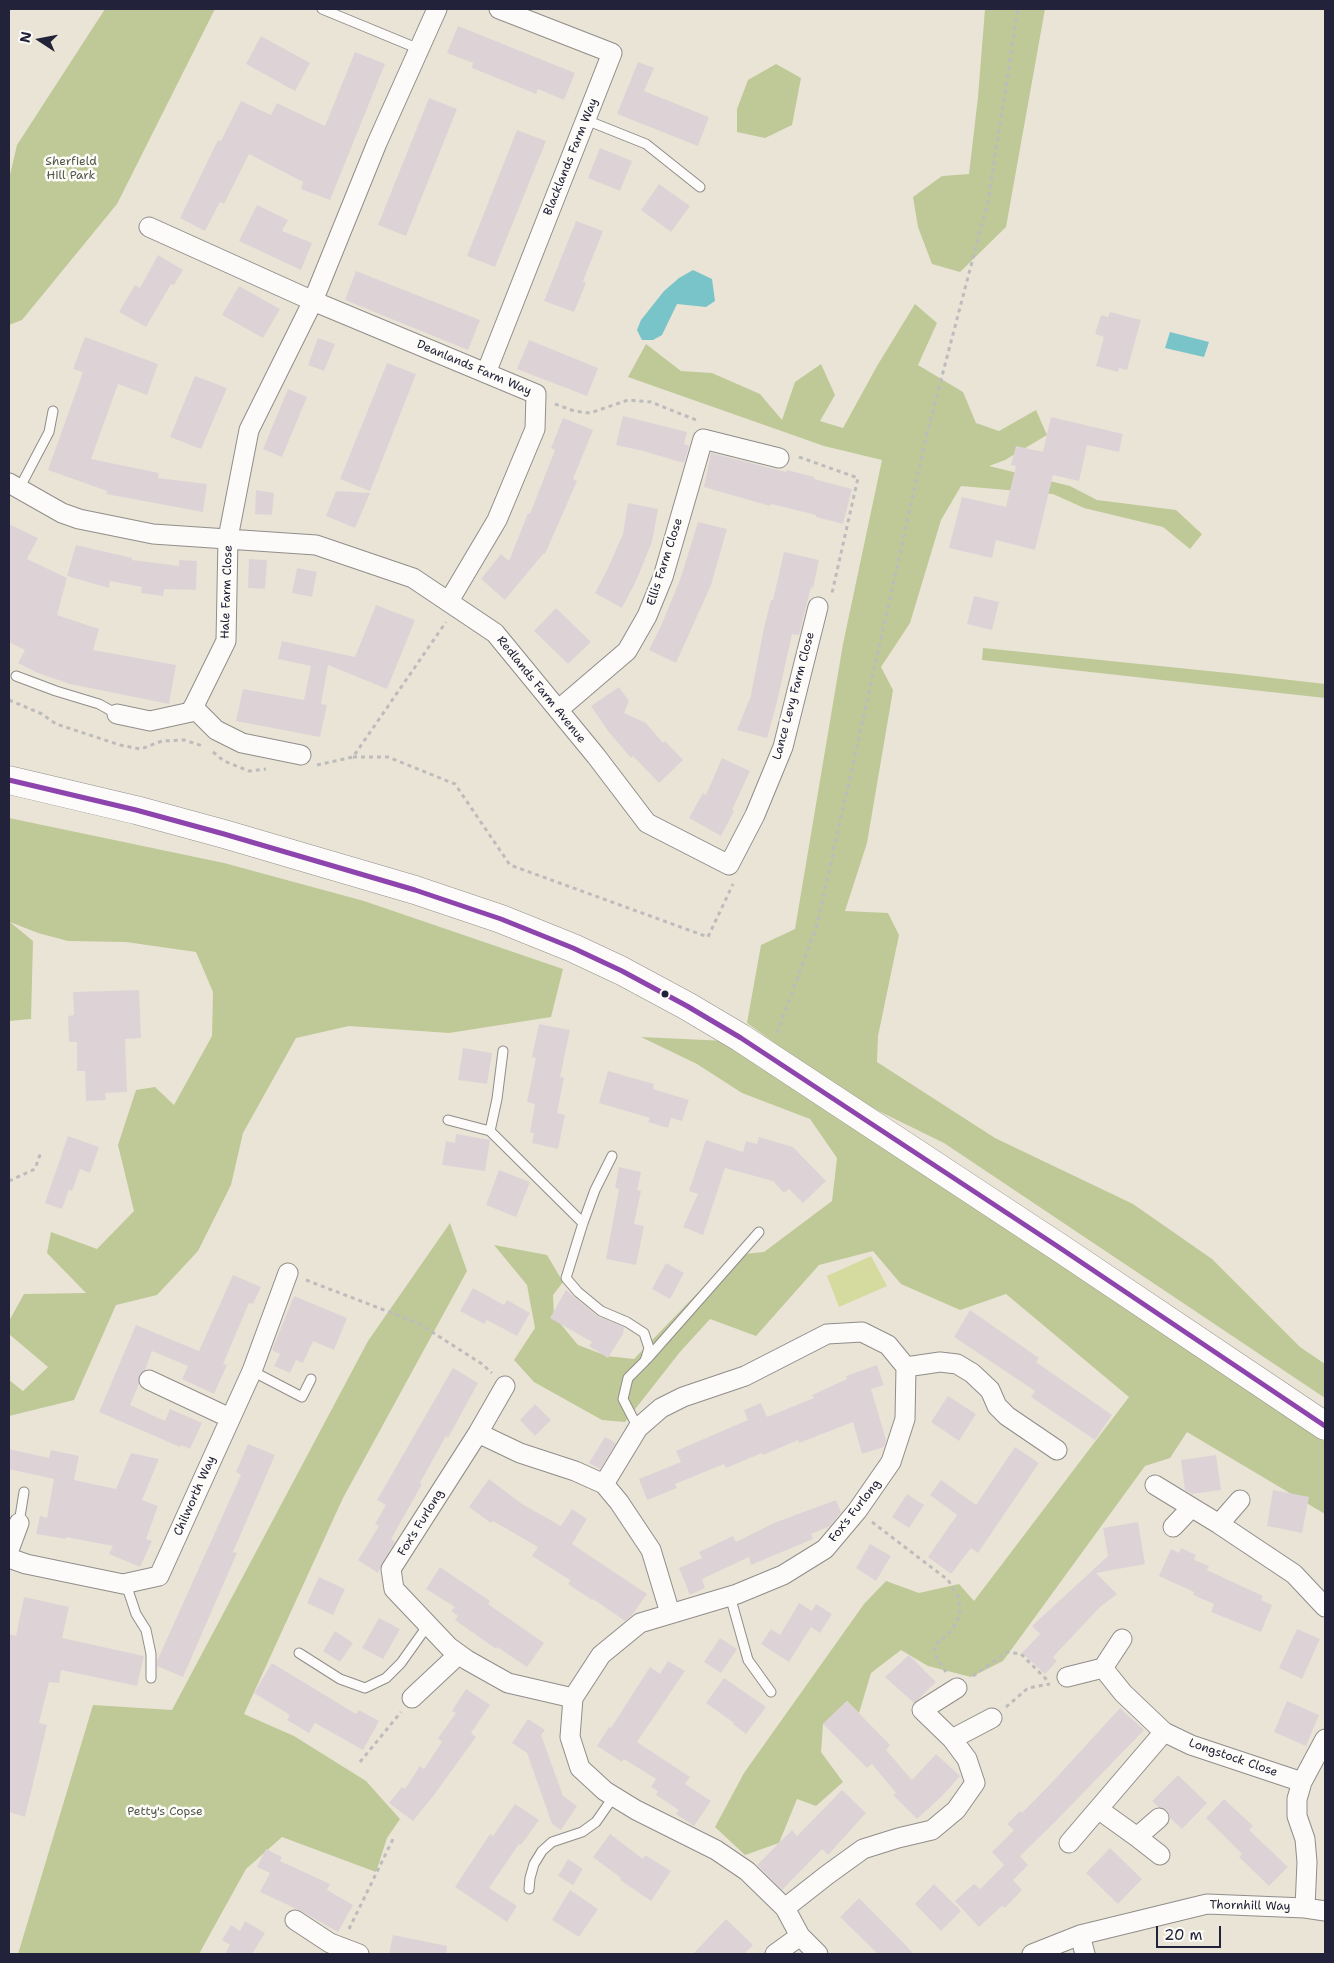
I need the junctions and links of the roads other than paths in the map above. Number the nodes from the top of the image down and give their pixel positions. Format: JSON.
{"nodes":[{"id":1,"x":322,"y":9,"type":"edge"},
{"id":2,"x":437,"y":9,"type":"edge"},
{"id":3,"x":499,"y":9,"type":"edge"},
{"id":4,"x":419,"y":49,"type":"junction"},
{"id":5,"x":586,"y":120,"type":"junction"},
{"id":6,"x":700,"y":188,"type":"dead end"},
{"id":7,"x":149,"y":227,"type":"dead end"},
{"id":8,"x":313,"y":300,"type":"junction"},
{"id":9,"x":486,"y":373,"type":"junction"},
{"id":10,"x":53,"y":411,"type":"dead end"},
{"id":11,"x":786,"y":456,"type":"road end"},
{"id":12,"x":11,"y":485,"type":"edge"},
{"id":13,"x":228,"y":538,"type":"junction"},
{"id":14,"x":824,"y":600,"type":"road end"},
{"id":15,"x":449,"y":601,"type":"junction"},
{"id":16,"x":16,"y":676,"type":"dead end"},
{"id":17,"x":193,"y":707,"type":"junction"},
{"id":18,"x":558,"y":710,"type":"junction"},
{"id":19,"x":117,"y":714,"type":"joint"},
{"id":20,"x":301,"y":755,"type":"dead end"},
{"id":21,"x":9,"y":780,"type":"edge"},
{"id":22,"x":732,"y":874,"type":"joint"},
{"id":23,"x":503,"y":1051,"type":"dead end"},
{"id":24,"x":448,"y":1120,"type":"dead end"},
{"id":25,"x":490,"y":1131,"type":"junction"},
{"id":26,"x":612,"y":1156,"type":"dead end"},
{"id":27,"x":582,"y":1223,"type":"junction"},
{"id":28,"x":759,"y":1232,"type":"dead end"},
{"id":29,"x":288,"y":1273,"type":"road end"},
{"id":30,"x":646,"y":1361,"type":"junction"},
{"id":31,"x":906,"y":1368,"type":"junction"},
{"id":32,"x":252,"y":1371,"type":"junction"},
{"id":33,"x":311,"y":1379,"type":"dead end"},
{"id":34,"x":149,"y":1380,"type":"dead end"},
{"id":35,"x":505,"y":1386,"type":"road end"},
{"id":36,"x":230,"y":1418,"type":"junction"},
{"id":37,"x":1325,"y":1426,"type":"edge"},
{"id":38,"x":638,"y":1428,"type":"junction"},
{"id":39,"x":478,"y":1433,"type":"junction"},
{"id":40,"x":1057,"y":1450,"type":"dead end"},
{"id":41,"x":604,"y":1484,"type":"junction"},
{"id":42,"x":1155,"y":1485,"type":"dead end"},
{"id":43,"x":24,"y":1492,"type":"dead end"},
{"id":44,"x":1240,"y":1500,"type":"dead end"},
{"id":45,"x":1191,"y":1508,"type":"junction"},
{"id":46,"x":19,"y":1523,"type":"joint"},
{"id":47,"x":1219,"y":1524,"type":"junction"},
{"id":48,"x":1173,"y":1527,"type":"dead end"},
{"id":49,"x":9,"y":1550,"type":"edge"},
{"id":50,"x":9,"y":1558,"type":"edge"},
{"id":51,"x":123,"y":1584,"type":"junction"},
{"id":52,"x":730,"y":1596,"type":"junction"},
{"id":53,"x":1325,"y":1607,"type":"edge"},
{"id":54,"x":670,"y":1613,"type":"junction"},
{"id":55,"x":428,"y":1625,"type":"junction"},
{"id":56,"x":1122,"y":1639,"type":"dead end"},
{"id":57,"x":299,"y":1653,"type":"dead end"},
{"id":58,"x":458,"y":1654,"type":"junction"},
{"id":59,"x":1103,"y":1668,"type":"junction"},
{"id":60,"x":151,"y":1678,"type":"dead end"},
{"id":61,"x":1058,"y":1681,"type":"road end"},
{"id":62,"x":957,"y":1688,"type":"road end"},
{"id":63,"x":772,"y":1692,"type":"dead end"},
{"id":64,"x":412,"y":1698,"type":"road end"},
{"id":65,"x":573,"y":1698,"type":"junction"},
{"id":66,"x":992,"y":1718,"type":"road end"},
{"id":67,"x":1164,"y":1732,"type":"junction"},
{"id":68,"x":952,"y":1739,"type":"junction"},
{"id":69,"x":1325,"y":1740,"type":"edge"},
{"id":70,"x":1302,"y":1782,"type":"junction"},
{"id":71,"x":614,"y":1796,"type":"junction"},
{"id":72,"x":1098,"y":1809,"type":"junction"},
{"id":73,"x":1159,"y":1818,"type":"dead end"},
{"id":74,"x":1137,"y":1837,"type":"junction"},
{"id":75,"x":1069,"y":1843,"type":"dead end"},
{"id":76,"x":1160,"y":1855,"type":"dead end"},
{"id":77,"x":529,"y":1889,"type":"dead end"},
{"id":78,"x":785,"y":1908,"type":"junction"},
{"id":79,"x":1305,"y":1908,"type":"junction"},
{"id":80,"x":1325,"y":1911,"type":"edge"},
{"id":81,"x":295,"y":1920,"type":"dead end"},
{"id":82,"x":800,"y":1936,"type":"junction"},
{"id":83,"x":1080,"y":1936,"type":"junction"},
{"id":84,"x":328,"y":1949,"type":"edge"},
{"id":85,"x":359,"y":1954,"type":"edge"},
{"id":86,"x":775,"y":1954,"type":"edge"},
{"id":87,"x":818,"y":1954,"type":"edge"},
{"id":88,"x":1032,"y":1954,"type":"edge"},
{"id":89,"x":1085,"y":1954,"type":"edge"}],
"edges":[{"from":1,"to":4,"type":"lane"},
{"from":2,"to":4,"type":"street"},
{"from":3,"to":5,"type":"street","name":"Blacklands Farm Way"},
{"from":4,"to":8,"type":"street"},
{"from":5,"to":6,"type":"lane"},
{"from":5,"to":9,"type":"street","name":"Blacklands Farm Way"},
{"from":7,"to":8,"type":"street"},
{"from":8,"to":9,"type":"street","name":"Deanlands Farm Way"},
{"from":8,"to":13,"type":"street"},
{"from":9,"to":15,"type":"street","name":"Deanlands Farm Way"},
{"from":10,"to":12,"type":"lane"},
{"from":11,"to":18,"type":"street","name":"Ellis Farm Close"},
{"from":12,"to":13,"type":"street","name":"Redlands Farm Avenue"},
{"from":13,"to":15,"type":"street","name":"Redlands Farm Avenue"},
{"from":13,"to":17,"type":"street","name":"Hale Farm Close"},
{"from":14,"to":22,"type":"street","name":"Lance Levy Farm Close"},
{"from":15,"to":18,"type":"street","name":"Redlands Farm Avenue"},
{"from":16,"to":19,"type":"lane"},
{"from":17,"to":19,"type":"street"},
{"from":17,"to":20,"type":"street"},
{"from":18,"to":22,"type":"street","name":"Redlands Farm Avenue"},
{"from":21,"to":37,"type":"highway"},
{"from":23,"to":25,"type":"lane"},
{"from":24,"to":25,"type":"lane"},
{"from":25,"to":27,"type":"lane"},
{"from":26,"to":27,"type":"lane"},
{"from":27,"to":30,"type":"lane"},
{"from":28,"to":30,"type":"lane"},
{"from":29,"to":32,"type":"street","name":"Chilworth Way"},
{"from":30,"to":38,"type":"lane"},
{"from":31,"to":38,"type":"street"},
{"from":31,"to":40,"type":"street"},
{"from":31,"to":52,"type":"street","name":"Fox's Furlong"},
{"from":32,"to":33,"type":"lane"},
{"from":32,"to":36,"type":"street","name":"Chilworth Way"},
{"from":34,"to":36,"type":"street"},
{"from":35,"to":39,"type":"street","name":"Fox's Furlong"},
{"from":36,"to":51,"type":"street","name":"Chilworth Way"},
{"from":38,"to":41,"type":"street"},
{"from":39,"to":41,"type":"street"},
{"from":39,"to":55,"type":"street","name":"Fox's Furlong"},
{"from":41,"to":54,"type":"street"},
{"from":42,"to":45,"type":"street"},
{"from":43,"to":46,"type":"lane"},
{"from":44,"to":47,"type":"street"},
{"from":45,"to":47,"type":"street"},
{"from":45,"to":48,"type":"street"},
{"from":46,"to":49,"type":"street"},
{"from":47,"to":53,"type":"street"},
{"from":50,"to":51,"type":"street","name":"Chilworth Way"},
{"from":51,"to":60,"type":"lane"},
{"from":52,"to":54,"type":"street","name":"Fox's Furlong"},
{"from":52,"to":63,"type":"lane"},
{"from":54,"to":65,"type":"street","name":"Fox's Furlong"},
{"from":55,"to":57,"type":"lane"},
{"from":55,"to":58,"type":"street","name":"Fox's Furlong"},
{"from":56,"to":59,"type":"street"},
{"from":58,"to":64,"type":"street"},
{"from":58,"to":65,"type":"street","name":"Fox's Furlong"},
{"from":59,"to":61,"type":"street"},
{"from":59,"to":67,"type":"street","name":"Longstock Close"},
{"from":62,"to":68,"type":"street"},
{"from":65,"to":71,"type":"street","name":"Fox's Furlong"},
{"from":66,"to":68,"type":"street"},
{"from":67,"to":70,"type":"street","name":"Longstock Close"},
{"from":67,"to":72,"type":"street"},
{"from":68,"to":78,"type":"street"},
{"from":69,"to":70,"type":"street"},
{"from":70,"to":79,"type":"street"},
{"from":71,"to":77,"type":"lane"},
{"from":71,"to":78,"type":"street","name":"Fox's Furlong"},
{"from":72,"to":74,"type":"street"},
{"from":72,"to":75,"type":"street"},
{"from":73,"to":74,"type":"street"},
{"from":74,"to":76,"type":"street"},
{"from":78,"to":82,"type":"street","name":"Fox's Furlong"},
{"from":79,"to":80,"type":"street","name":"Thornhill Way"},
{"from":79,"to":83,"type":"street","name":"Thornhill Way"},
{"from":81,"to":84,"type":"street"},
{"from":82,"to":86,"type":"street"},
{"from":82,"to":87,"type":"street","name":"Fox's Furlong"},
{"from":83,"to":88,"type":"street","name":"Thornhill Way"},
{"from":83,"to":89,"type":"street"},
{"from":84,"to":85,"type":"street"}]}
